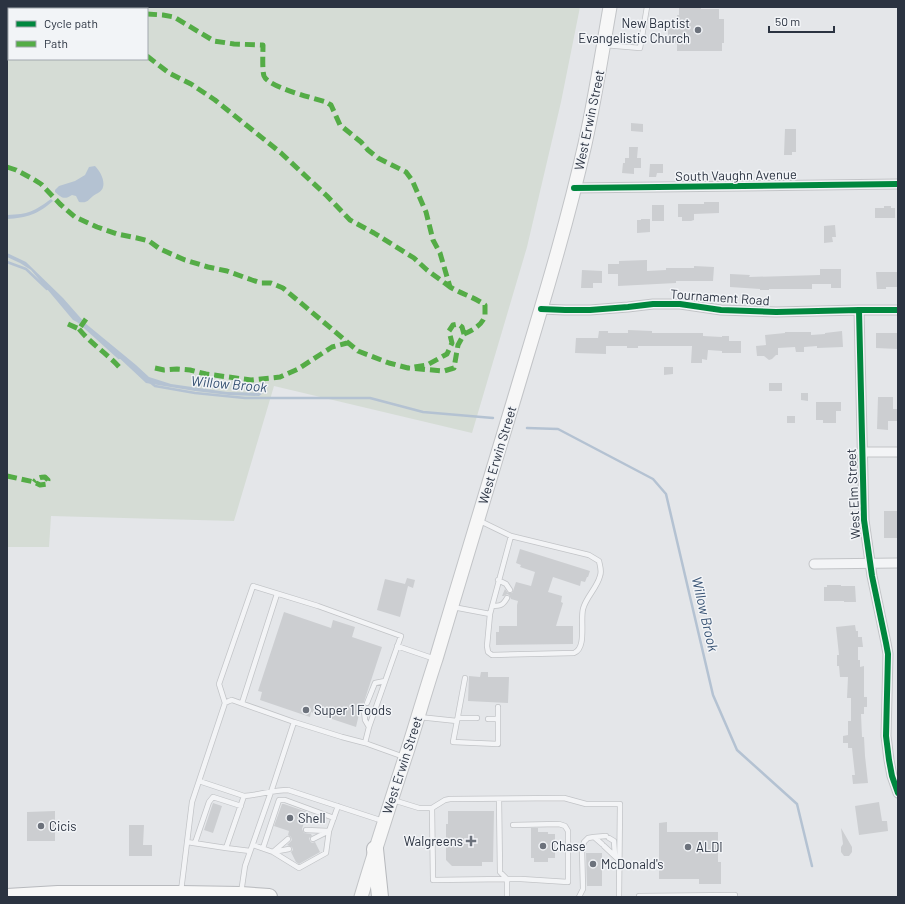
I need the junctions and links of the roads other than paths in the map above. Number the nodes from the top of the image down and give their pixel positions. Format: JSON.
{"nodes":[{"id":1,"x":610,"y":7,"type":"edge"},
{"id":2,"x":647,"y":7,"type":"edge"},
{"id":3,"x":604,"y":45,"type":"junction"},
{"id":4,"x":898,"y":184,"type":"edge"},
{"id":5,"x":574,"y":188,"type":"junction"},
{"id":6,"x":541,"y":309,"type":"junction"},
{"id":7,"x":859,"y":310,"type":"junction"},
{"id":8,"x":898,"y":310,"type":"edge"},
{"id":9,"x":861,"y":452,"type":"junction"},
{"id":10,"x":898,"y":452,"type":"edge"},
{"id":11,"x":478,"y":519,"type":"junction"},
{"id":12,"x":511,"y":536,"type":"junction"},
{"id":13,"x":870,"y":563,"type":"junction"},
{"id":14,"x":898,"y":563,"type":"edge"},
{"id":15,"x":814,"y":564,"type":"dead end"},
{"id":16,"x":498,"y":580,"type":"junction"},
{"id":17,"x":510,"y":590,"type":"dead end"},
{"id":18,"x":277,"y":594,"type":"junction"},
{"id":19,"x":508,"y":598,"type":"dead end"},
{"id":20,"x":452,"y":606,"type":"junction"},
{"id":21,"x":492,"y":606,"type":"junction"},
{"id":22,"x":490,"y":614,"type":"junction"},
{"id":23,"x":397,"y":646,"type":"junction"},
{"id":24,"x":436,"y":659,"type":"junction"},
{"id":25,"x":465,"y":678,"type":"dead end"},
{"id":26,"x":386,"y":681,"type":"junction"},
{"id":27,"x":225,"y":703,"type":"junction"},
{"id":28,"x":242,"y":703,"type":"junction"},
{"id":29,"x":367,"y":703,"type":"dead end"},
{"id":30,"x":498,"y":707,"type":"dead end"},
{"id":31,"x":364,"y":711,"type":"dead end"},
{"id":32,"x":417,"y":717,"type":"junction"},
{"id":33,"x":477,"y":718,"type":"dead end"},
{"id":34,"x":457,"y":719,"type":"junction"},
{"id":35,"x":488,"y":719,"type":"dead end"},
{"id":36,"x":498,"y":719,"type":"junction"},
{"id":37,"x":294,"y":722,"type":"junction"},
{"id":38,"x":369,"y":727,"type":"junction"},
{"id":39,"x":365,"y":743,"type":"junction"},
{"id":40,"x":405,"y":757,"type":"junction"},
{"id":41,"x":199,"y":781,"type":"junction"},
{"id":42,"x":216,"y":787,"type":"junction"},
{"id":43,"x":271,"y":792,"type":"junction"},
{"id":44,"x":898,"y":793,"type":"edge"},
{"id":45,"x":244,"y":796,"type":"junction"},
{"id":46,"x":215,"y":798,"type":"junction"},
{"id":47,"x":499,"y":799,"type":"junction"},
{"id":48,"x":391,"y":800,"type":"junction"},
{"id":49,"x":241,"y":806,"type":"junction"},
{"id":50,"x":338,"y":806,"type":"junction"},
{"id":51,"x":432,"y":808,"type":"junction"},
{"id":52,"x":334,"y":818,"type":"junction"},
{"id":53,"x":384,"y":822,"type":"junction"},
{"id":54,"x":513,"y":825,"type":"dead end"},
{"id":55,"x":306,"y":830,"type":"dead end"},
{"id":56,"x":329,"y":831,"type":"junction"},
{"id":57,"x":594,"y":837,"type":"junction"},
{"id":58,"x":288,"y":839,"type":"dead end"},
{"id":59,"x":313,"y":839,"type":"dead end"},
{"id":60,"x":187,"y":842,"type":"junction"},
{"id":61,"x":195,"y":843,"type":"junction"},
{"id":62,"x":253,"y":845,"type":"junction"},
{"id":63,"x":226,"y":848,"type":"junction"},
{"id":64,"x":263,"y":848,"type":"junction"},
{"id":65,"x":289,"y":849,"type":"dead end"},
{"id":66,"x":375,"y":849,"type":"junction"},
{"id":67,"x":250,"y":851,"type":"junction"},
{"id":68,"x":273,"y":852,"type":"junction"},
{"id":69,"x":615,"y":856,"type":"junction"},
{"id":70,"x":620,"y":861,"type":"junction"},
{"id":71,"x":507,"y":879,"type":"junction"},
{"id":72,"x":180,"y":894,"type":"junction"},
{"id":73,"x":241,"y":894,"type":"junction"},
{"id":74,"x":639,"y":896,"type":"edge"},
{"id":75,"x":7,"y":897,"type":"edge"},
{"id":76,"x":269,"y":897,"type":"edge"},
{"id":77,"x":361,"y":897,"type":"edge"},
{"id":78,"x":380,"y":897,"type":"edge"},
{"id":79,"x":507,"y":897,"type":"edge"},
{"id":80,"x":579,"y":897,"type":"edge"},
{"id":81,"x":619,"y":897,"type":"edge"},
{"id":82,"x":735,"y":897,"type":"edge"}],
"edges":[{"from":1,"to":3,"type":"main road","name":"West Erwin Street"},
{"from":2,"to":3,"type":"lane"},
{"from":3,"to":5,"type":"main road","name":"West Erwin Street"},
{"from":4,"to":5,"type":"street","name":"South Vaughn Avenue"},
{"from":5,"to":6,"type":"main road","name":"West Erwin Street"},
{"from":6,"to":7,"type":"street","name":"Tournament Road"},
{"from":6,"to":11,"type":"main road","name":"West Erwin Street"},
{"from":7,"to":8,"type":"street","name":"Tournament Road"},
{"from":7,"to":9,"type":"street","name":"West Elm Street"},
{"from":9,"to":10,"type":"street"},
{"from":9,"to":13,"type":"street","name":"West Elm Street"},
{"from":11,"to":12,"type":"lane"},
{"from":11,"to":20,"type":"main road","name":"West Erwin Street"},
{"from":12,"to":16,"type":"lane"},
{"from":12,"to":22,"type":"lane"},
{"from":13,"to":14,"type":"street"},
{"from":13,"to":15,"type":"street"},
{"from":13,"to":44,"type":"street","name":"West Elm Street"},
{"from":16,"to":17,"type":"lane"},
{"from":16,"to":21,"type":"lane"},
{"from":18,"to":23,"type":"lane"},
{"from":18,"to":27,"type":"lane"},
{"from":18,"to":28,"type":"lane"},
{"from":19,"to":21,"type":"lane"},
{"from":20,"to":22,"type":"lane"},
{"from":20,"to":24,"type":"main road","name":"West Erwin Street"},
{"from":21,"to":22,"type":"lane"},
{"from":23,"to":24,"type":"lane"},
{"from":23,"to":26,"type":"lane"},
{"from":24,"to":32,"type":"main road","name":"West Erwin Street"},
{"from":25,"to":34,"type":"lane"},
{"from":26,"to":29,"type":"lane"},
{"from":26,"to":38,"type":"lane"},
{"from":27,"to":28,"type":"lane"},
{"from":27,"to":41,"type":"lane"},
{"from":28,"to":37,"type":"lane"},
{"from":30,"to":36,"type":"lane"},
{"from":31,"to":38,"type":"lane"},
{"from":32,"to":34,"type":"lane"},
{"from":32,"to":40,"type":"main road","name":"West Erwin Street"},
{"from":33,"to":34,"type":"lane"},
{"from":34,"to":36,"type":"lane"},
{"from":35,"to":36,"type":"lane"},
{"from":37,"to":39,"type":"lane"},
{"from":37,"to":43,"type":"lane"},
{"from":38,"to":39,"type":"lane"},
{"from":39,"to":40,"type":"lane"},
{"from":40,"to":48,"type":"main road","name":"West Erwin Street"},
{"from":41,"to":42,"type":"lane"},
{"from":41,"to":60,"type":"lane"},
{"from":42,"to":45,"type":"lane"},
{"from":42,"to":46,"type":"lane"},
{"from":43,"to":45,"type":"lane"},
{"from":43,"to":50,"type":"lane"},
{"from":43,"to":62,"type":"lane"},
{"from":45,"to":49,"type":"lane"},
{"from":46,"to":49,"type":"lane"},
{"from":46,"to":61,"type":"lane"},
{"from":47,"to":51,"type":"lane"},
{"from":47,"to":70,"type":"lane"},
{"from":47,"to":71,"type":"lane"},
{"from":48,"to":51,"type":"lane"},
{"from":48,"to":53,"type":"main road","name":"West Erwin Street"},
{"from":49,"to":63,"type":"lane"},
{"from":50,"to":52,"type":"lane"},
{"from":50,"to":53,"type":"lane"},
{"from":51,"to":71,"type":"lane"},
{"from":52,"to":56,"type":"lane"},
{"from":52,"to":64,"type":"lane"},
{"from":53,"to":66,"type":"main road","name":"West Erwin Street"},
{"from":54,"to":71,"type":"lane"},
{"from":55,"to":56,"type":"lane"},
{"from":56,"to":59,"type":"lane"},
{"from":56,"to":68,"type":"lane"},
{"from":57,"to":69,"type":"lane"},
{"from":57,"to":69,"type":"lane"},
{"from":57,"to":80,"type":"lane"},
{"from":58,"to":68,"type":"lane"},
{"from":60,"to":61,"type":"lane"},
{"from":60,"to":72,"type":"lane"},
{"from":61,"to":63,"type":"lane"},
{"from":62,"to":64,"type":"lane"},
{"from":62,"to":67,"type":"lane"},
{"from":63,"to":67,"type":"lane"},
{"from":64,"to":68,"type":"lane"},
{"from":65,"to":68,"type":"lane"},
{"from":66,"to":77,"type":"main road","name":"West Erwin Street"},
{"from":66,"to":78,"type":"highway"},
{"from":67,"to":73,"type":"lane"},
{"from":69,"to":70,"type":"lane"},
{"from":70,"to":81,"type":"lane"},
{"from":71,"to":79,"type":"lane"},
{"from":72,"to":73,"type":"highway"},
{"from":72,"to":75,"type":"highway"},
{"from":73,"to":76,"type":"highway"},
{"from":74,"to":82,"type":"lane"}]}
